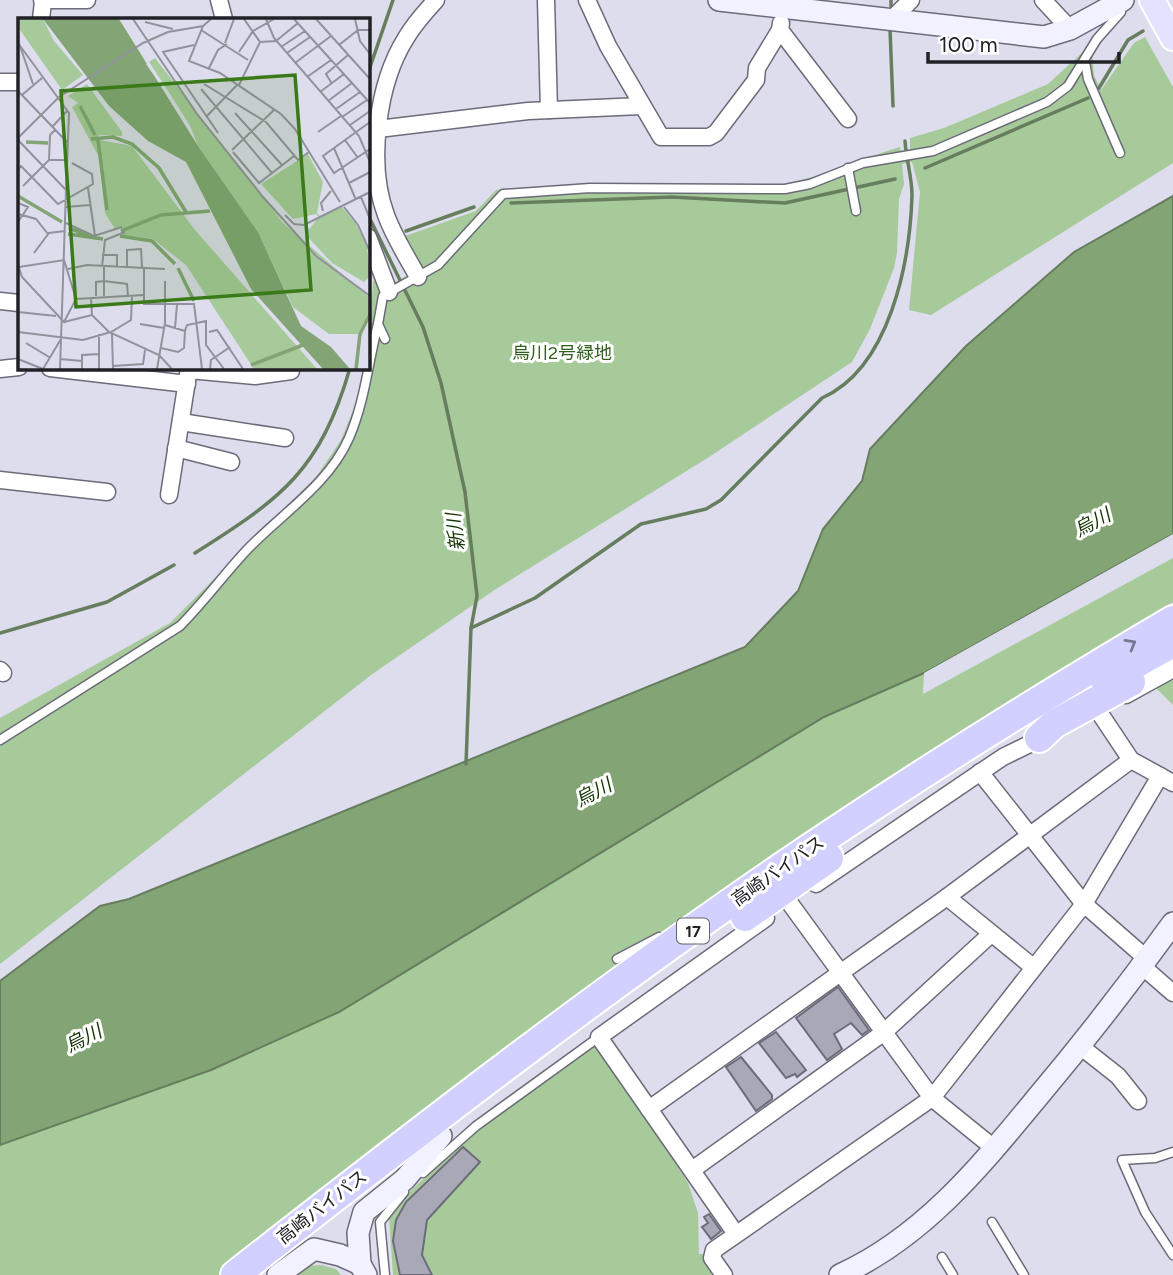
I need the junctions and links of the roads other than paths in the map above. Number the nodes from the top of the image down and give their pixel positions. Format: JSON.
{"nodes":[{"id":1,"x":87,"y":0,"type":"edge"},
{"id":2,"x":219,"y":0,"type":"edge"},
{"id":3,"x":436,"y":0,"type":"edge"},
{"id":4,"x":546,"y":0,"type":"edge"},
{"id":5,"x":587,"y":0,"type":"edge"},
{"id":6,"x":719,"y":0,"type":"edge"},
{"id":7,"x":911,"y":0,"type":"edge"},
{"id":8,"x":1043,"y":0,"type":"edge"},
{"id":9,"x":43,"y":1,"type":"edge"},
{"id":10,"x":1121,"y":1,"type":"edge"},
{"id":11,"x":1152,"y":1,"type":"edge"},
{"id":12,"x":794,"y":5,"type":"edge"},
{"id":13,"x":224,"y":18,"type":"edge"},
{"id":14,"x":893,"y":18,"type":"junction"},
{"id":15,"x":1070,"y":29,"type":"junction"},
{"id":16,"x":780,"y":30,"type":"junction"},
{"id":17,"x":1173,"y":38,"type":"edge"},
{"id":18,"x":1085,"y":61,"type":"junction"},
{"id":19,"x":0,"y":82,"type":"edge"},
{"id":20,"x":18,"y":82,"type":"edge"},
{"id":21,"x":642,"y":106,"type":"junction"},
{"id":22,"x":549,"y":110,"type":"junction"},
{"id":23,"x":848,"y":119,"type":"dead end"},
{"id":24,"x":378,"y":129,"type":"junction"},
{"id":25,"x":1120,"y":153,"type":"dead end"},
{"id":26,"x":848,"y":168,"type":"junction"},
{"id":27,"x":372,"y":180,"type":"edge"},
{"id":28,"x":856,"y":211,"type":"dead end"},
{"id":29,"x":369,"y":239,"type":"edge"},
{"id":30,"x":416,"y":278,"type":"junction"},
{"id":31,"x":392,"y":290,"type":"junction"},
{"id":32,"x":0,"y":301,"type":"edge"},
{"id":33,"x":18,"y":303,"type":"edge"},
{"id":34,"x":378,"y":324,"type":"junction"},
{"id":35,"x":385,"y":339,"type":"dead end"},
{"id":36,"x":18,"y":367,"type":"edge"},
{"id":37,"x":0,"y":369,"type":"edge"},
{"id":38,"x":73,"y":369,"type":"edge"},
{"id":39,"x":291,"y":369,"type":"edge"},
{"id":40,"x":188,"y":374,"type":"edge"},
{"id":41,"x":181,"y":422,"type":"junction"},
{"id":42,"x":285,"y":438,"type":"dead end"},
{"id":43,"x":176,"y":448,"type":"junction"},
{"id":44,"x":231,"y":462,"type":"dead end"},
{"id":45,"x":0,"y":480,"type":"edge"},
{"id":46,"x":107,"y":492,"type":"dead end"},
{"id":47,"x":169,"y":495,"type":"dead end"},
{"id":48,"x":1173,"y":620,"type":"edge"},
{"id":49,"x":1173,"y":643,"type":"edge"},
{"id":50,"x":1173,"y":657,"type":"edge"},
{"id":51,"x":1173,"y":669,"type":"edge"},
{"id":52,"x":1099,"y":712,"type":"junction"},
{"id":53,"x":1039,"y":738,"type":"junction"},
{"id":54,"x":0,"y":740,"type":"edge"},
{"id":55,"x":1131,"y":760,"type":"junction"},
{"id":56,"x":980,"y":772,"type":"junction"},
{"id":57,"x":1167,"y":780,"type":"edge"},
{"id":58,"x":1029,"y":838,"type":"junction"},
{"id":59,"x":947,"y":897,"type":"junction"},
{"id":60,"x":789,"y":902,"type":"junction"},
{"id":61,"x":1084,"y":904,"type":"junction"},
{"id":62,"x":1173,"y":923,"type":"edge"},
{"id":63,"x":666,"y":934,"type":"dead end"},
{"id":64,"x":991,"y":934,"type":"junction"},
{"id":65,"x":617,"y":959,"type":"dead end"},
{"id":66,"x":1145,"y":963,"type":"junction"},
{"id":67,"x":1033,"y":967,"type":"junction"},
{"id":68,"x":840,"y":973,"type":"junction"},
{"id":69,"x":1173,"y":993,"type":"edge"},
{"id":70,"x":883,"y":1033,"type":"junction"},
{"id":71,"x":599,"y":1037,"type":"junction"},
{"id":72,"x":1080,"y":1046,"type":"junction"},
{"id":73,"x":932,"y":1098,"type":"junction"},
{"id":74,"x":1138,"y":1101,"type":"dead end"},
{"id":75,"x":649,"y":1109,"type":"junction"},
{"id":76,"x":441,"y":1136,"type":"junction"},
{"id":77,"x":995,"y":1149,"type":"junction"},
{"id":78,"x":1173,"y":1152,"type":"edge"},
{"id":79,"x":692,"y":1170,"type":"junction"},
{"id":80,"x":992,"y":1222,"type":"dead end"},
{"id":81,"x":736,"y":1234,"type":"junction"},
{"id":82,"x":1173,"y":1255,"type":"edge"},
{"id":83,"x":942,"y":1257,"type":"dead end"},
{"id":84,"x":363,"y":1270,"type":"edge"},
{"id":85,"x":235,"y":1275,"type":"edge"},
{"id":86,"x":262,"y":1275,"type":"edge"},
{"id":87,"x":278,"y":1275,"type":"edge"},
{"id":88,"x":385,"y":1275,"type":"edge"},
{"id":89,"x":724,"y":1275,"type":"edge"},
{"id":90,"x":840,"y":1275,"type":"edge"},
{"id":91,"x":953,"y":1275,"type":"edge"},
{"id":92,"x":1024,"y":1275,"type":"edge"}],
"edges":[{"from":1,"to":9,"type":"street"},
{"from":2,"to":13,"type":"street"},
{"from":3,"to":24,"type":"street"},
{"from":4,"to":22,"type":"street"},
{"from":5,"to":21,"type":"street"},
{"from":6,"to":12,"type":"street"},
{"from":7,"to":14,"type":"street"},
{"from":8,"to":15,"type":"street"},
{"from":10,"to":15,"type":"street"},
{"from":10,"to":18,"type":"lane"},
{"from":11,"to":17,"type":"main road"},
{"from":12,"to":14,"type":"street"},
{"from":12,"to":16,"type":"street"},
{"from":14,"to":15,"type":"street"},
{"from":16,"to":21,"type":"street"},
{"from":16,"to":23,"type":"street"},
{"from":18,"to":25,"type":"lane"},
{"from":18,"to":26,"type":"lane"},
{"from":19,"to":20,"type":"street"},
{"from":21,"to":22,"type":"street"},
{"from":22,"to":24,"type":"street"},
{"from":24,"to":27,"type":"street"},
{"from":26,"to":28,"type":"lane"},
{"from":26,"to":30,"type":"lane"},
{"from":27,"to":30,"type":"street"},
{"from":29,"to":31,"type":"street"},
{"from":30,"to":31,"type":"lane"},
{"from":31,"to":34,"type":"lane"},
{"from":32,"to":33,"type":"street"},
{"from":34,"to":35,"type":"lane"},
{"from":34,"to":54,"type":"lane"},
{"from":36,"to":37,"type":"street"},
{"from":38,"to":40,"type":"street"},
{"from":39,"to":40,"type":"street"},
{"from":40,"to":41,"type":"street"},
{"from":41,"to":42,"type":"street"},
{"from":41,"to":43,"type":"street"},
{"from":43,"to":44,"type":"street"},
{"from":43,"to":47,"type":"street"},
{"from":45,"to":46,"type":"street"},
{"from":85,"to":48,"type":"highway","name":"高崎バイパス","number":"17","one_way":true},
{"from":49,"to":76,"type":"highway","name":"高崎バイパス","number":"17"},
{"from":50,"to":53,"type":"highway"},
{"from":51,"to":52,"type":"street"},
{"from":52,"to":53,"type":"street"},
{"from":52,"to":55,"type":"street"},
{"from":53,"to":56,"type":"street"},
{"from":55,"to":57,"type":"street"},
{"from":55,"to":58,"type":"street"},
{"from":56,"to":58,"type":"street"},
{"from":56,"to":60,"type":"street"},
{"from":57,"to":61,"type":"street"},
{"from":58,"to":59,"type":"street"},
{"from":58,"to":61,"type":"street"},
{"from":59,"to":64,"type":"street"},
{"from":59,"to":68,"type":"street"},
{"from":60,"to":68,"type":"street"},
{"from":60,"to":71,"type":"street"},
{"from":61,"to":66,"type":"street"},
{"from":61,"to":67,"type":"street"},
{"from":62,"to":66,"type":"street"},
{"from":63,"to":65,"type":"lane"},
{"from":64,"to":67,"type":"street"},
{"from":64,"to":70,"type":"street"},
{"from":66,"to":69,"type":"street"},
{"from":66,"to":72,"type":"street"},
{"from":67,"to":73,"type":"street"},
{"from":68,"to":70,"type":"street"},
{"from":68,"to":75,"type":"street"},
{"from":70,"to":73,"type":"street"},
{"from":70,"to":79,"type":"street"},
{"from":71,"to":75,"type":"street"},
{"from":71,"to":88,"type":"lane"},
{"from":72,"to":74,"type":"street"},
{"from":72,"to":77,"type":"street"},
{"from":73,"to":77,"type":"street"},
{"from":73,"to":81,"type":"street"},
{"from":75,"to":79,"type":"street"},
{"from":76,"to":84,"type":"street"},
{"from":76,"to":86,"type":"highway","name":"高崎バイパス","number":"17"},
{"from":77,"to":90,"type":"street"},
{"from":78,"to":82,"type":"lane"},
{"from":79,"to":81,"type":"street"},
{"from":80,"to":92,"type":"lane"},
{"from":81,"to":89,"type":"street"},
{"from":83,"to":91,"type":"lane"},
{"from":84,"to":87,"type":"street"}]}
